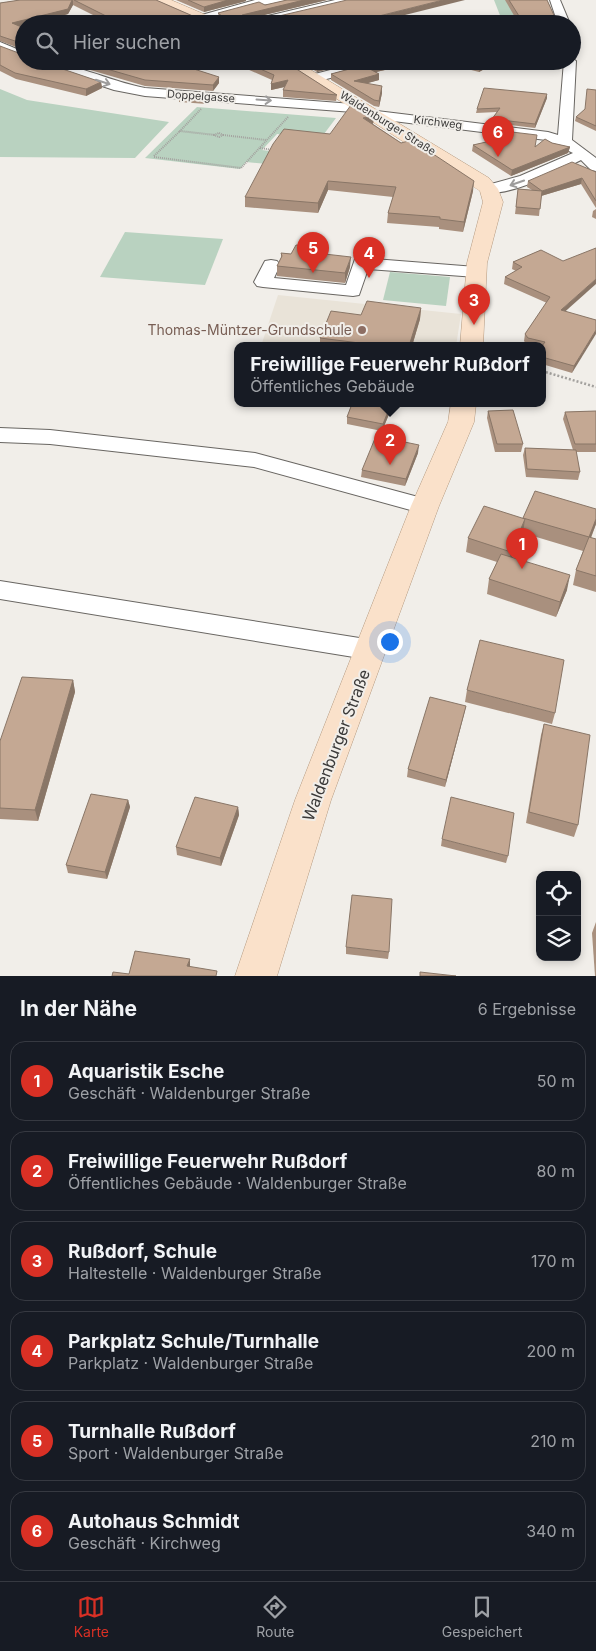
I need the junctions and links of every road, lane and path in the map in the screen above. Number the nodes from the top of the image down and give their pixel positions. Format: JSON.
{"nodes":[{"id":1,"x":160,"y":0,"type":"edge"},
{"id":2,"x":284,"y":0,"type":"edge"},
{"id":3,"x":349,"y":0,"type":"edge"},
{"id":4,"x":555,"y":0,"type":"edge"},
{"id":5,"x":195,"y":15,"type":"edge"},
{"id":6,"x":213,"y":15,"type":"edge"},
{"id":7,"x":285,"y":15,"type":"edge"},
{"id":8,"x":561,"y":15,"type":"edge"},
{"id":9,"x":0,"y":46,"type":"edge"},
{"id":10,"x":15,"y":52,"type":"edge"},
{"id":11,"x":67,"y":70,"type":"edge"},
{"id":12,"x":301,"y":70,"type":"edge"},
{"id":13,"x":346,"y":70,"type":"edge"},
{"id":14,"x":570,"y":70,"type":"edge"},
{"id":15,"x":315,"y":78,"type":"junction"},
{"id":16,"x":202,"y":109,"type":"dead end"},
{"id":17,"x":372,"y":112,"type":"junction"},
{"id":18,"x":279,"y":115,"type":"dead end"},
{"id":19,"x":180,"y":131,"type":"junction"},
{"id":20,"x":271,"y":136,"type":"junction"},
{"id":21,"x":280,"y":137,"type":"edge"},
{"id":22,"x":266,"y":140,"type":"junction"},
{"id":23,"x":566,"y":141,"type":"junction"},
{"id":24,"x":259,"y":148,"type":"junction"},
{"id":25,"x":277,"y":150,"type":"edge"},
{"id":26,"x":592,"y":162,"type":"edge"},
{"id":27,"x":489,"y":189,"type":"junction"},
{"id":28,"x":271,"y":264,"type":"dead end"},
{"id":29,"x":476,"y":272,"type":"junction"},
{"id":30,"x":472,"y":342,"type":"edge"},
{"id":31,"x":546,"y":372,"type":"edge"},
{"id":32,"x":596,"y":387,"type":"edge"},
{"id":33,"x":464,"y":407,"type":"edge"},
{"id":34,"x":0,"y":435,"type":"edge"},
{"id":35,"x":426,"y":506,"type":"junction"},
{"id":36,"x":0,"y":590,"type":"edge"},
{"id":37,"x":372,"y":650,"type":"junction"},
{"id":38,"x":256,"y":976,"type":"edge"}],
"edges":[{"from":1,"to":5,"type":"main road"},
{"from":2,"to":6,"type":"street"},
{"from":3,"to":7,"type":"street"},
{"from":4,"to":8,"type":"street"},
{"from":9,"to":10,"type":"street"},
{"from":11,"to":17,"type":"street","name":"Doppelgasse","one_way":true},
{"from":12,"to":15,"type":"main road","name":"Waldenburger Straße"},
{"from":13,"to":15,"type":"street"},
{"from":14,"to":23,"type":"street"},
{"from":15,"to":17,"type":"main road","name":"Waldenburger Straße"},
{"from":16,"to":19,"type":"path"},
{"from":17,"to":23,"type":"street","name":"Kirchweg"},
{"from":17,"to":27,"type":"main road","name":"Waldenburger Straße"},
{"from":18,"to":20,"type":"path"},
{"from":19,"to":22,"type":"path"},
{"from":19,"to":24,"type":"path"},
{"from":20,"to":21,"type":"path"},
{"from":20,"to":22,"type":"path"},
{"from":22,"to":24,"type":"path"},
{"from":23,"to":26,"type":"street","name":"Kirchweg"},
{"from":24,"to":25,"type":"path"},
{"from":26,"to":27,"type":"street","name":"Kirchweg","one_way":true},
{"from":27,"to":29,"type":"main road"},
{"from":28,"to":29,"type":"street"},
{"from":29,"to":30,"type":"main road"},
{"from":31,"to":32,"type":"path"},
{"from":33,"to":35,"type":"main road","name":"Waldenburger Straße"},
{"from":34,"to":35,"type":"street"},
{"from":35,"to":37,"type":"main road","name":"Waldenburger Straße"},
{"from":36,"to":37,"type":"street"},
{"from":37,"to":38,"type":"main road","name":"Waldenburger Straße"}]}
